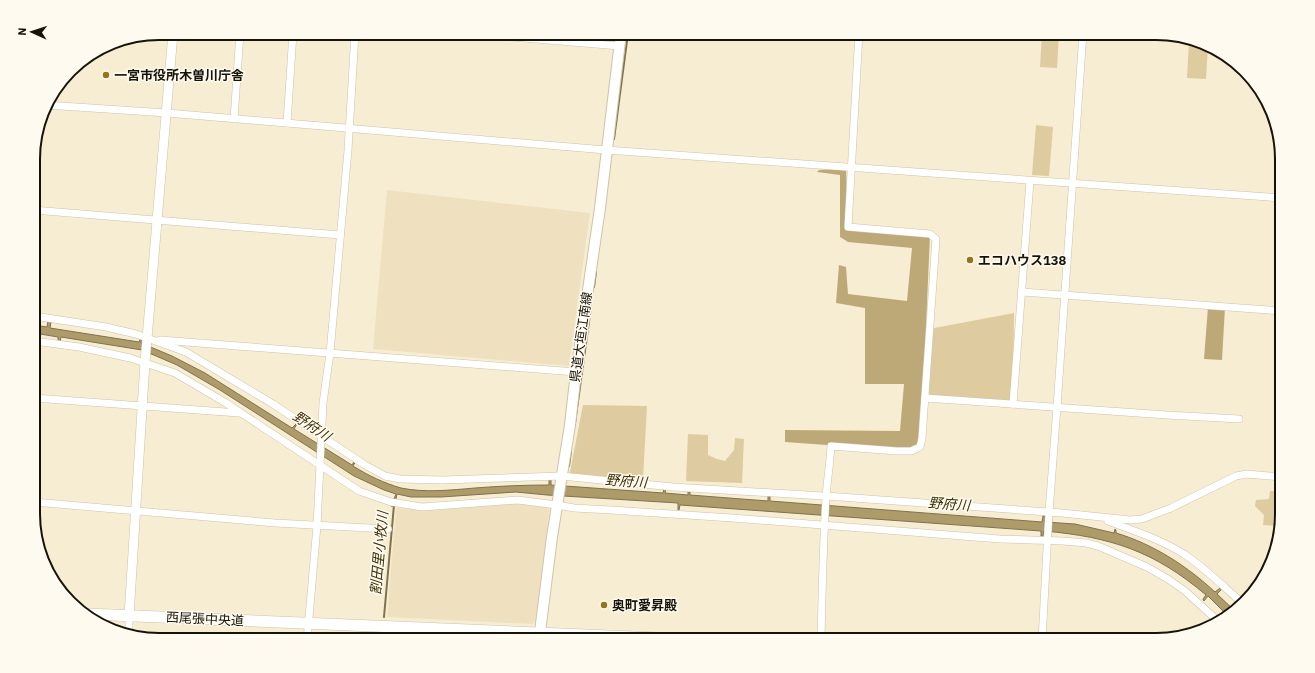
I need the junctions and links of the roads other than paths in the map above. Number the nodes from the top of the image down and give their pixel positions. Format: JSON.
{"nodes":[{"id":1,"x":173,"y":40,"type":"edge"},
{"id":2,"x":240,"y":40,"type":"edge"},
{"id":3,"x":293,"y":40,"type":"edge"},
{"id":4,"x":355,"y":40,"type":"edge"},
{"id":5,"x":548,"y":40,"type":"edge"},
{"id":6,"x":620,"y":40,"type":"edge"},
{"id":7,"x":859,"y":40,"type":"edge"},
{"id":8,"x":1083,"y":40,"type":"edge"},
{"id":9,"x":620,"y":46,"type":"junction"},
{"id":10,"x":52,"y":105,"type":"edge"},
{"id":11,"x":166,"y":113,"type":"junction"},
{"id":12,"x":234,"y":119,"type":"junction"},
{"id":13,"x":287,"y":123,"type":"junction"},
{"id":14,"x":349,"y":129,"type":"junction"},
{"id":15,"x":606,"y":150,"type":"junction"},
{"id":16,"x":852,"y":168,"type":"junction"},
{"id":17,"x":1030,"y":181,"type":"junction"},
{"id":18,"x":1073,"y":184,"type":"junction"},
{"id":19,"x":1275,"y":198,"type":"edge"},
{"id":20,"x":40,"y":211,"type":"edge"},
{"id":21,"x":157,"y":219,"type":"junction"},
{"id":22,"x":340,"y":235,"type":"junction"},
{"id":23,"x":1022,"y":292,"type":"junction"},
{"id":24,"x":1065,"y":296,"type":"junction"},
{"id":25,"x":1275,"y":311,"type":"edge"},
{"id":26,"x":40,"y":317,"type":"edge"},
{"id":27,"x":151,"y":339,"type":"junction"},
{"id":28,"x":40,"y":342,"type":"edge"},
{"id":29,"x":330,"y":353,"type":"junction"},
{"id":30,"x":145,"y":362,"type":"junction"},
{"id":31,"x":576,"y":372,"type":"junction"},
{"id":32,"x":40,"y":398,"type":"edge"},
{"id":33,"x":925,"y":398,"type":"junction"},
{"id":34,"x":1013,"y":404,"type":"junction"},
{"id":35,"x":143,"y":406,"type":"junction"},
{"id":36,"x":1057,"y":407,"type":"junction"},
{"id":37,"x":241,"y":414,"type":"junction"},
{"id":38,"x":1239,"y":419,"type":"dead end"},
{"id":39,"x":321,"y":436,"type":"junction"},
{"id":40,"x":320,"y":466,"type":"junction"},
{"id":41,"x":561,"y":476,"type":"junction"},
{"id":42,"x":1275,"y":476,"type":"edge"},
{"id":43,"x":826,"y":496,"type":"junction"},
{"id":44,"x":40,"y":502,"type":"edge"},
{"id":45,"x":557,"y":504,"type":"junction"},
{"id":46,"x":137,"y":510,"type":"junction"},
{"id":47,"x":1049,"y":512,"type":"junction"},
{"id":48,"x":1094,"y":516,"type":"junction"},
{"id":49,"x":824,"y":525,"type":"junction"},
{"id":50,"x":317,"y":526,"type":"junction"},
{"id":51,"x":388,"y":529,"type":"dead end"},
{"id":52,"x":1047,"y":540,"type":"junction"},
{"id":53,"x":1239,"y":600,"type":"edge"},
{"id":54,"x":95,"y":614,"type":"edge"},
{"id":55,"x":129,"y":616,"type":"junction"},
{"id":56,"x":1214,"y":618,"type":"edge"},
{"id":57,"x":308,"y":624,"type":"junction"},
{"id":58,"x":128,"y":629,"type":"edge"},
{"id":59,"x":307,"y":633,"type":"edge"},
{"id":60,"x":481,"y":633,"type":"edge"},
{"id":61,"x":539,"y":633,"type":"edge"},
{"id":62,"x":821,"y":633,"type":"edge"},
{"id":63,"x":1042,"y":633,"type":"edge"}],
"edges":[{"from":1,"to":11,"type":"street"},
{"from":2,"to":12,"type":"street"},
{"from":3,"to":13,"type":"street"},
{"from":4,"to":14,"type":"street"},
{"from":5,"to":9,"type":"street"},
{"from":6,"to":9,"type":"main road","name":"県道大垣江南線"},
{"from":7,"to":16,"type":"street"},
{"from":8,"to":18,"type":"street"},
{"from":9,"to":15,"type":"main road","name":"県道大垣江南線"},
{"from":10,"to":11,"type":"street"},
{"from":11,"to":12,"type":"street"},
{"from":11,"to":21,"type":"street"},
{"from":12,"to":13,"type":"street"},
{"from":13,"to":14,"type":"street"},
{"from":14,"to":15,"type":"street"},
{"from":14,"to":22,"type":"street"},
{"from":15,"to":16,"type":"street"},
{"from":15,"to":31,"type":"main road","name":"県道大垣江南線"},
{"from":16,"to":17,"type":"street"},
{"from":16,"to":33,"type":"street"},
{"from":17,"to":18,"type":"street"},
{"from":17,"to":23,"type":"street"},
{"from":18,"to":19,"type":"street"},
{"from":18,"to":24,"type":"street"},
{"from":20,"to":21,"type":"street"},
{"from":21,"to":22,"type":"street"},
{"from":21,"to":27,"type":"street"},
{"from":22,"to":29,"type":"street"},
{"from":23,"to":24,"type":"street"},
{"from":23,"to":34,"type":"street"},
{"from":24,"to":25,"type":"street"},
{"from":24,"to":36,"type":"street"},
{"from":26,"to":27,"type":"street"},
{"from":27,"to":29,"type":"street"},
{"from":27,"to":30,"type":"street"},
{"from":27,"to":39,"type":"street"},
{"from":28,"to":30,"type":"street"},
{"from":29,"to":31,"type":"street"},
{"from":29,"to":39,"type":"street"},
{"from":30,"to":35,"type":"street"},
{"from":30,"to":37,"type":"street"},
{"from":31,"to":41,"type":"main road","name":"県道大垣江南線"},
{"from":32,"to":35,"type":"street"},
{"from":33,"to":34,"type":"street"},
{"from":33,"to":43,"type":"street"},
{"from":34,"to":36,"type":"street"},
{"from":35,"to":37,"type":"street"},
{"from":35,"to":46,"type":"street"},
{"from":36,"to":38,"type":"street"},
{"from":36,"to":47,"type":"street"},
{"from":37,"to":40,"type":"street"},
{"from":39,"to":40,"type":"street"},
{"from":39,"to":41,"type":"street"},
{"from":40,"to":45,"type":"street"},
{"from":40,"to":50,"type":"street"},
{"from":41,"to":43,"type":"street"},
{"from":41,"to":45,"type":"main road","name":"県道大垣江南線"},
{"from":42,"to":48,"type":"street"},
{"from":43,"to":47,"type":"street"},
{"from":43,"to":49,"type":"street"},
{"from":44,"to":46,"type":"street"},
{"from":45,"to":49,"type":"street"},
{"from":45,"to":61,"type":"main road","name":"県道大垣江南線"},
{"from":46,"to":50,"type":"street"},
{"from":46,"to":55,"type":"street"},
{"from":47,"to":48,"type":"street"},
{"from":47,"to":52,"type":"street"},
{"from":48,"to":53,"type":"street"},
{"from":49,"to":52,"type":"street"},
{"from":49,"to":62,"type":"street"},
{"from":50,"to":51,"type":"street"},
{"from":50,"to":57,"type":"street"},
{"from":52,"to":56,"type":"street"},
{"from":52,"to":63,"type":"street"},
{"from":54,"to":55,"type":"main road","name":"西尾張中央道"},
{"from":55,"to":57,"type":"main road","name":"西尾張中央道"},
{"from":55,"to":58,"type":"street"},
{"from":57,"to":59,"type":"street"},
{"from":57,"to":60,"type":"main road","name":"西尾張中央道"}]}
